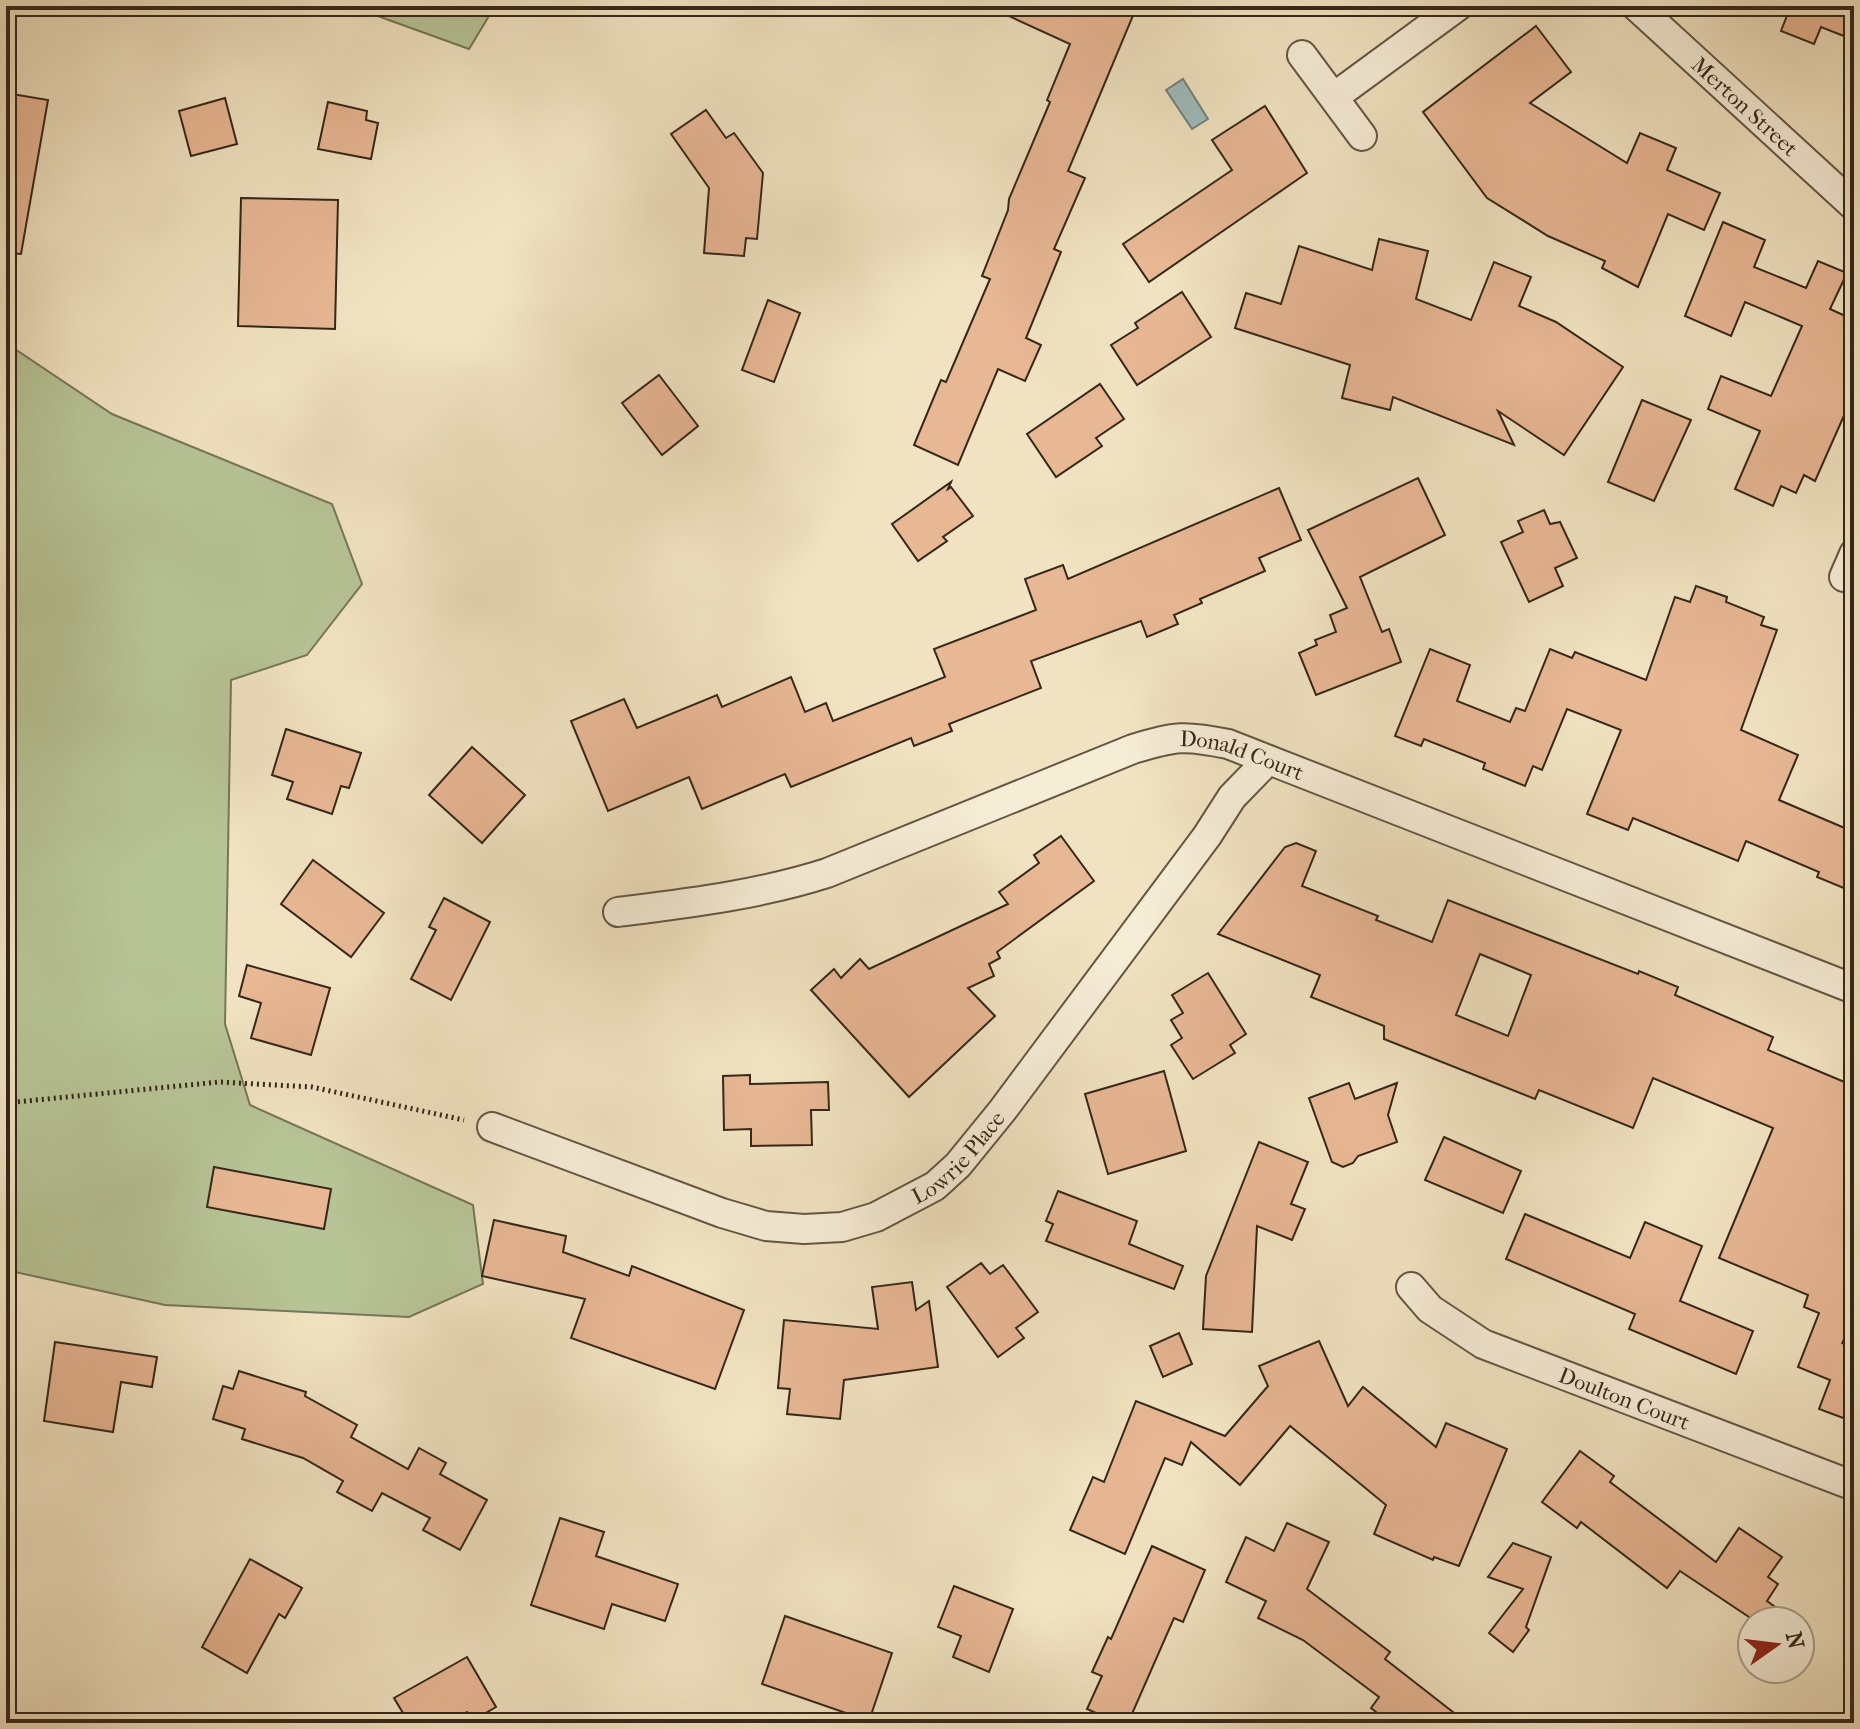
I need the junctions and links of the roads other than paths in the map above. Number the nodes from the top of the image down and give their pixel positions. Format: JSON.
{"nodes":[{"id":1,"x":1458,"y":6,"type":"edge"},
{"id":2,"x":1636,"y":6,"type":"edge"},
{"id":3,"x":1302,"y":55,"type":"dead end"},
{"id":4,"x":1334,"y":97,"type":"junction"},
{"id":5,"x":1362,"y":136,"type":"dead end"},
{"id":6,"x":1854,"y":206,"type":"edge"},
{"id":7,"x":1268,"y":760,"type":"junction"},
{"id":8,"x":618,"y":912,"type":"dead end"},
{"id":9,"x":1854,"y":989,"type":"edge"},
{"id":10,"x":492,"y":1127,"type":"road end"},
{"id":11,"x":1411,"y":1287,"type":"dead end"},
{"id":12,"x":1854,"y":1486,"type":"edge"}],
"edges":[{"from":1,"to":4,"type":"street"},
{"from":2,"to":6,"type":"street","name":"Merton Street"},
{"from":3,"to":4,"type":"street"},
{"from":4,"to":5,"type":"street"},
{"from":7,"to":8,"type":"street","name":"Donald Court"},
{"from":7,"to":9,"type":"street","name":"Donald Court"},
{"from":7,"to":10,"type":"street","name":"Lowrie Place"},
{"from":11,"to":12,"type":"street","name":"Doulton Court"}]}
